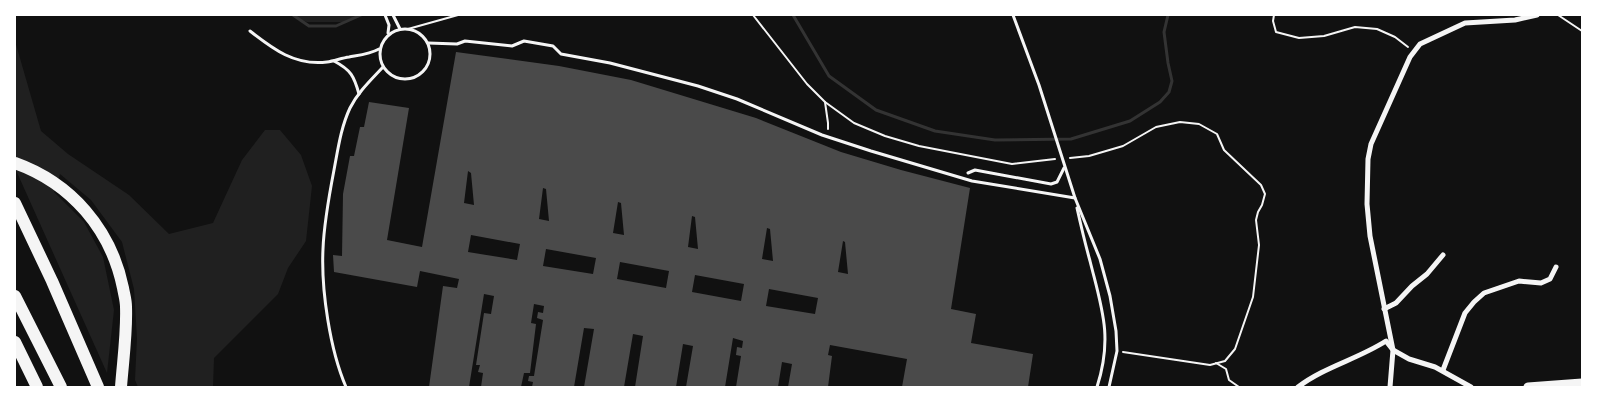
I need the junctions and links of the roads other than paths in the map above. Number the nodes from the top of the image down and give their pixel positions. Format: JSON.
{"nodes":[{"id":1,"x":385,"y":15,"type":"edge"},
{"id":2,"x":392,"y":15,"type":"edge"},
{"id":3,"x":1013,"y":15,"type":"edge"},
{"id":4,"x":1538,"y":15,"type":"edge"},
{"id":5,"x":400,"y":29,"type":"junction"},
{"id":6,"x":250,"y":31,"type":"dead end"},
{"id":7,"x":388,"y":33,"type":"junction"},
{"id":8,"x":428,"y":43,"type":"junction"},
{"id":9,"x":380,"y":49,"type":"junction"},
{"id":10,"x":334,"y":61,"type":"junction"},
{"id":11,"x":383,"y":67,"type":"junction"},
{"id":12,"x":359,"y":94,"type":"junction"},
{"id":13,"x":15,"y":163,"type":"edge"},
{"id":14,"x":1064,"y":168,"type":"junction"},
{"id":15,"x":968,"y":173,"type":"dead end"},
{"id":16,"x":1075,"y":198,"type":"junction"},
{"id":17,"x":15,"y":203,"type":"edge"},
{"id":18,"x":1443,"y":255,"type":"dead end"},
{"id":19,"x":1556,"y":267,"type":"dead end"},
{"id":20,"x":15,"y":296,"type":"edge"},
{"id":21,"x":1384,"y":309,"type":"junction"},
{"id":22,"x":15,"y":342,"type":"edge"},
{"id":23,"x":1393,"y":350,"type":"junction"},
{"id":24,"x":1443,"y":370,"type":"junction"},
{"id":25,"x":1582,"y":383,"type":"edge"},
{"id":26,"x":37,"y":387,"type":"edge"},
{"id":27,"x":61,"y":387,"type":"edge"},
{"id":28,"x":98,"y":387,"type":"edge"},
{"id":29,"x":121,"y":387,"type":"edge"},
{"id":30,"x":346,"y":387,"type":"edge"},
{"id":31,"x":1097,"y":387,"type":"edge"},
{"id":32,"x":1110,"y":387,"type":"edge"},
{"id":33,"x":1298,"y":387,"type":"edge"},
{"id":34,"x":1390,"y":387,"type":"edge"},
{"id":35,"x":1471,"y":387,"type":"edge"},
{"id":36,"x":1528,"y":387,"type":"edge"}],
"edges":[{"from":1,"to":7,"type":"lane"},
{"from":2,"to":5,"type":"lane"},
{"from":3,"to":14,"type":"lane"},
{"from":4,"to":21,"type":"street"},
{"from":5,"to":7,"type":"lane"},
{"from":5,"to":8,"type":"lane"},
{"from":6,"to":10,"type":"lane"},
{"from":7,"to":9,"type":"lane"},
{"from":8,"to":11,"type":"lane"},
{"from":8,"to":16,"type":"lane"},
{"from":9,"to":10,"type":"lane"},
{"from":9,"to":11,"type":"lane"},
{"from":10,"to":12,"type":"lane"},
{"from":11,"to":12,"type":"lane"},
{"from":12,"to":30,"type":"lane"},
{"from":13,"to":29,"type":"highway"},
{"from":14,"to":15,"type":"lane"},
{"from":14,"to":16,"type":"lane"},
{"from":16,"to":31,"type":"lane"},
{"from":16,"to":32,"type":"lane"},
{"from":17,"to":28,"type":"highway"},
{"from":18,"to":21,"type":"street"},
{"from":19,"to":24,"type":"street"},
{"from":20,"to":27,"type":"highway"},
{"from":21,"to":23,"type":"street"},
{"from":22,"to":26,"type":"highway"},
{"from":23,"to":24,"type":"street"},
{"from":23,"to":33,"type":"street"},
{"from":23,"to":34,"type":"street"},
{"from":24,"to":35,"type":"street"},
{"from":25,"to":36,"type":"street"}]}
